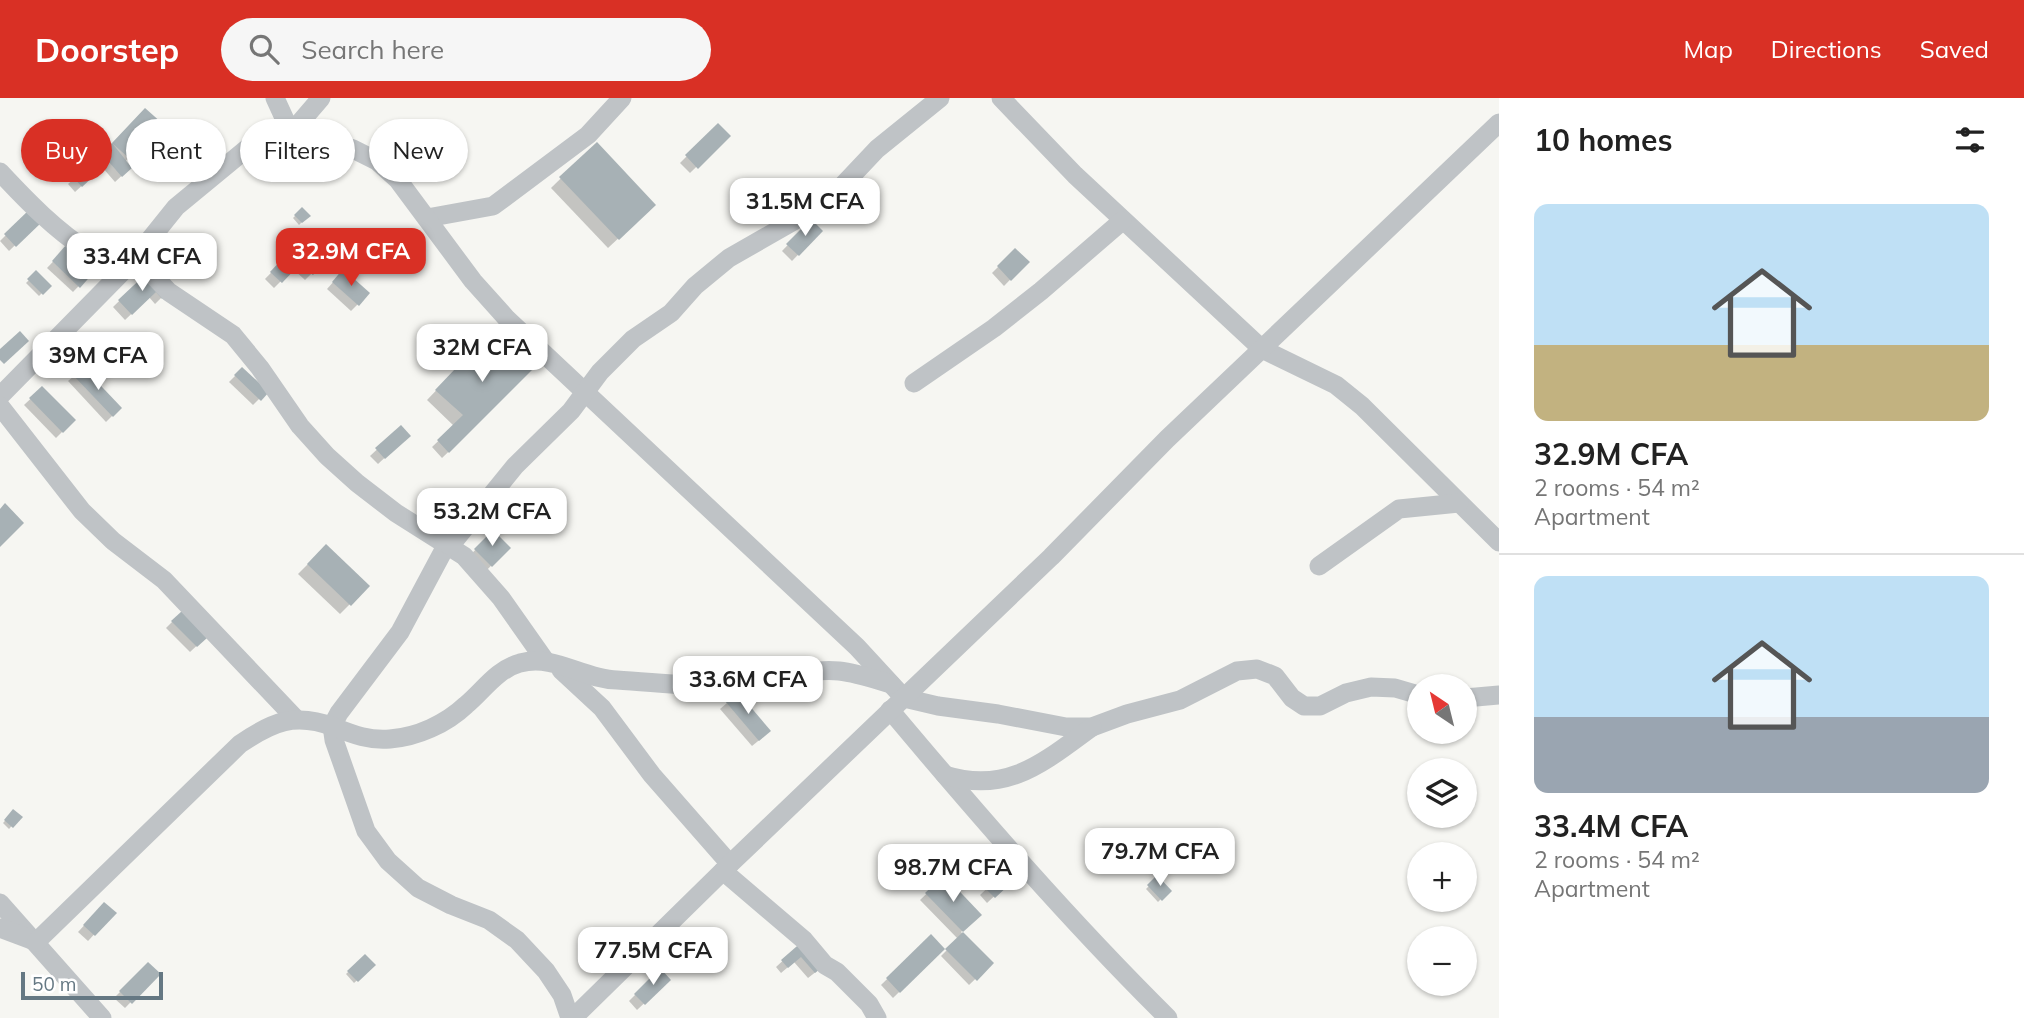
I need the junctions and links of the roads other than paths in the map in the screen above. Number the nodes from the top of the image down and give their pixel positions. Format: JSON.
{"nodes":[{"id":1,"x":275,"y":98,"type":"edge"},
{"id":2,"x":321,"y":98,"type":"edge"},
{"id":3,"x":622,"y":98,"type":"edge"},
{"id":4,"x":940,"y":98,"type":"edge"},
{"id":5,"x":1001,"y":98,"type":"edge"},
{"id":6,"x":285,"y":119,"type":"edge"},
{"id":7,"x":303,"y":119,"type":"edge"},
{"id":8,"x":1499,"y":123,"type":"edge"},
{"id":9,"x":355,"y":150,"type":"edge"},
{"id":10,"x":240,"y":154,"type":"edge"},
{"id":11,"x":0,"y":172,"type":"edge"},
{"id":12,"x":427,"y":218,"type":"junction"},
{"id":13,"x":1122,"y":221,"type":"junction"},
{"id":14,"x":128,"y":266,"type":"junction"},
{"id":15,"x":1262,"y":349,"type":"junction"},
{"id":16,"x":914,"y":383,"type":"dead end"},
{"id":17,"x":585,"y":391,"type":"junction"},
{"id":18,"x":0,"y":396,"type":"edge"},
{"id":19,"x":0,"y":407,"type":"edge"},
{"id":20,"x":1459,"y":503,"type":"junction"},
{"id":21,"x":1499,"y":542,"type":"edge"},
{"id":22,"x":449,"y":545,"type":"junction"},
{"id":23,"x":1319,"y":566,"type":"dead end"},
{"id":24,"x":548,"y":661,"type":"junction"},
{"id":25,"x":1407,"y":692,"type":"edge"},
{"id":26,"x":1499,"y":695,"type":"edge"},
{"id":27,"x":895,"y":697,"type":"junction"},
{"id":28,"x":1477,"y":697,"type":"edge"},
{"id":29,"x":296,"y":719,"type":"junction"},
{"id":30,"x":332,"y":726,"type":"junction"},
{"id":31,"x":1093,"y":727,"type":"junction"},
{"id":32,"x":945,"y":775,"type":"junction"},
{"id":33,"x":726,"y":867,"type":"junction"},
{"id":34,"x":0,"y":904,"type":"edge"},
{"id":35,"x":0,"y":928,"type":"edge"},
{"id":36,"x":36,"y":942,"type":"junction"},
{"id":37,"x":876,"y":1013,"type":"edge"},
{"id":38,"x":102,"y":1018,"type":"edge"},
{"id":39,"x":571,"y":1018,"type":"edge"},
{"id":40,"x":1168,"y":1018,"type":"edge"}],
"edges":[{"from":1,"to":6,"type":"street"},
{"from":2,"to":7,"type":"street"},
{"from":3,"to":12,"type":"street"},
{"from":4,"to":17,"type":"street"},
{"from":5,"to":13,"type":"street"},
{"from":8,"to":15,"type":"street"},
{"from":9,"to":12,"type":"street"},
{"from":10,"to":14,"type":"street"},
{"from":11,"to":14,"type":"street"},
{"from":12,"to":17,"type":"street"},
{"from":13,"to":15,"type":"street"},
{"from":13,"to":16,"type":"street"},
{"from":14,"to":18,"type":"street"},
{"from":14,"to":22,"type":"street"},
{"from":15,"to":20,"type":"street"},
{"from":15,"to":27,"type":"street"},
{"from":17,"to":22,"type":"street"},
{"from":17,"to":27,"type":"street"},
{"from":19,"to":29,"type":"street"},
{"from":20,"to":21,"type":"street"},
{"from":20,"to":23,"type":"street"},
{"from":22,"to":24,"type":"street"},
{"from":22,"to":30,"type":"street"},
{"from":24,"to":27,"type":"street"},
{"from":24,"to":30,"type":"street"},
{"from":24,"to":33,"type":"street"},
{"from":25,"to":31,"type":"street"},
{"from":26,"to":28,"type":"street"},
{"from":27,"to":31,"type":"street"},
{"from":27,"to":32,"type":"street"},
{"from":27,"to":33,"type":"street"},
{"from":29,"to":30,"type":"street"},
{"from":29,"to":36,"type":"street"},
{"from":30,"to":39,"type":"street"},
{"from":31,"to":32,"type":"street"},
{"from":32,"to":40,"type":"street"},
{"from":33,"to":37,"type":"street"},
{"from":33,"to":39,"type":"street"},
{"from":34,"to":36,"type":"street"},
{"from":35,"to":36,"type":"street"},
{"from":36,"to":38,"type":"street"}]}
